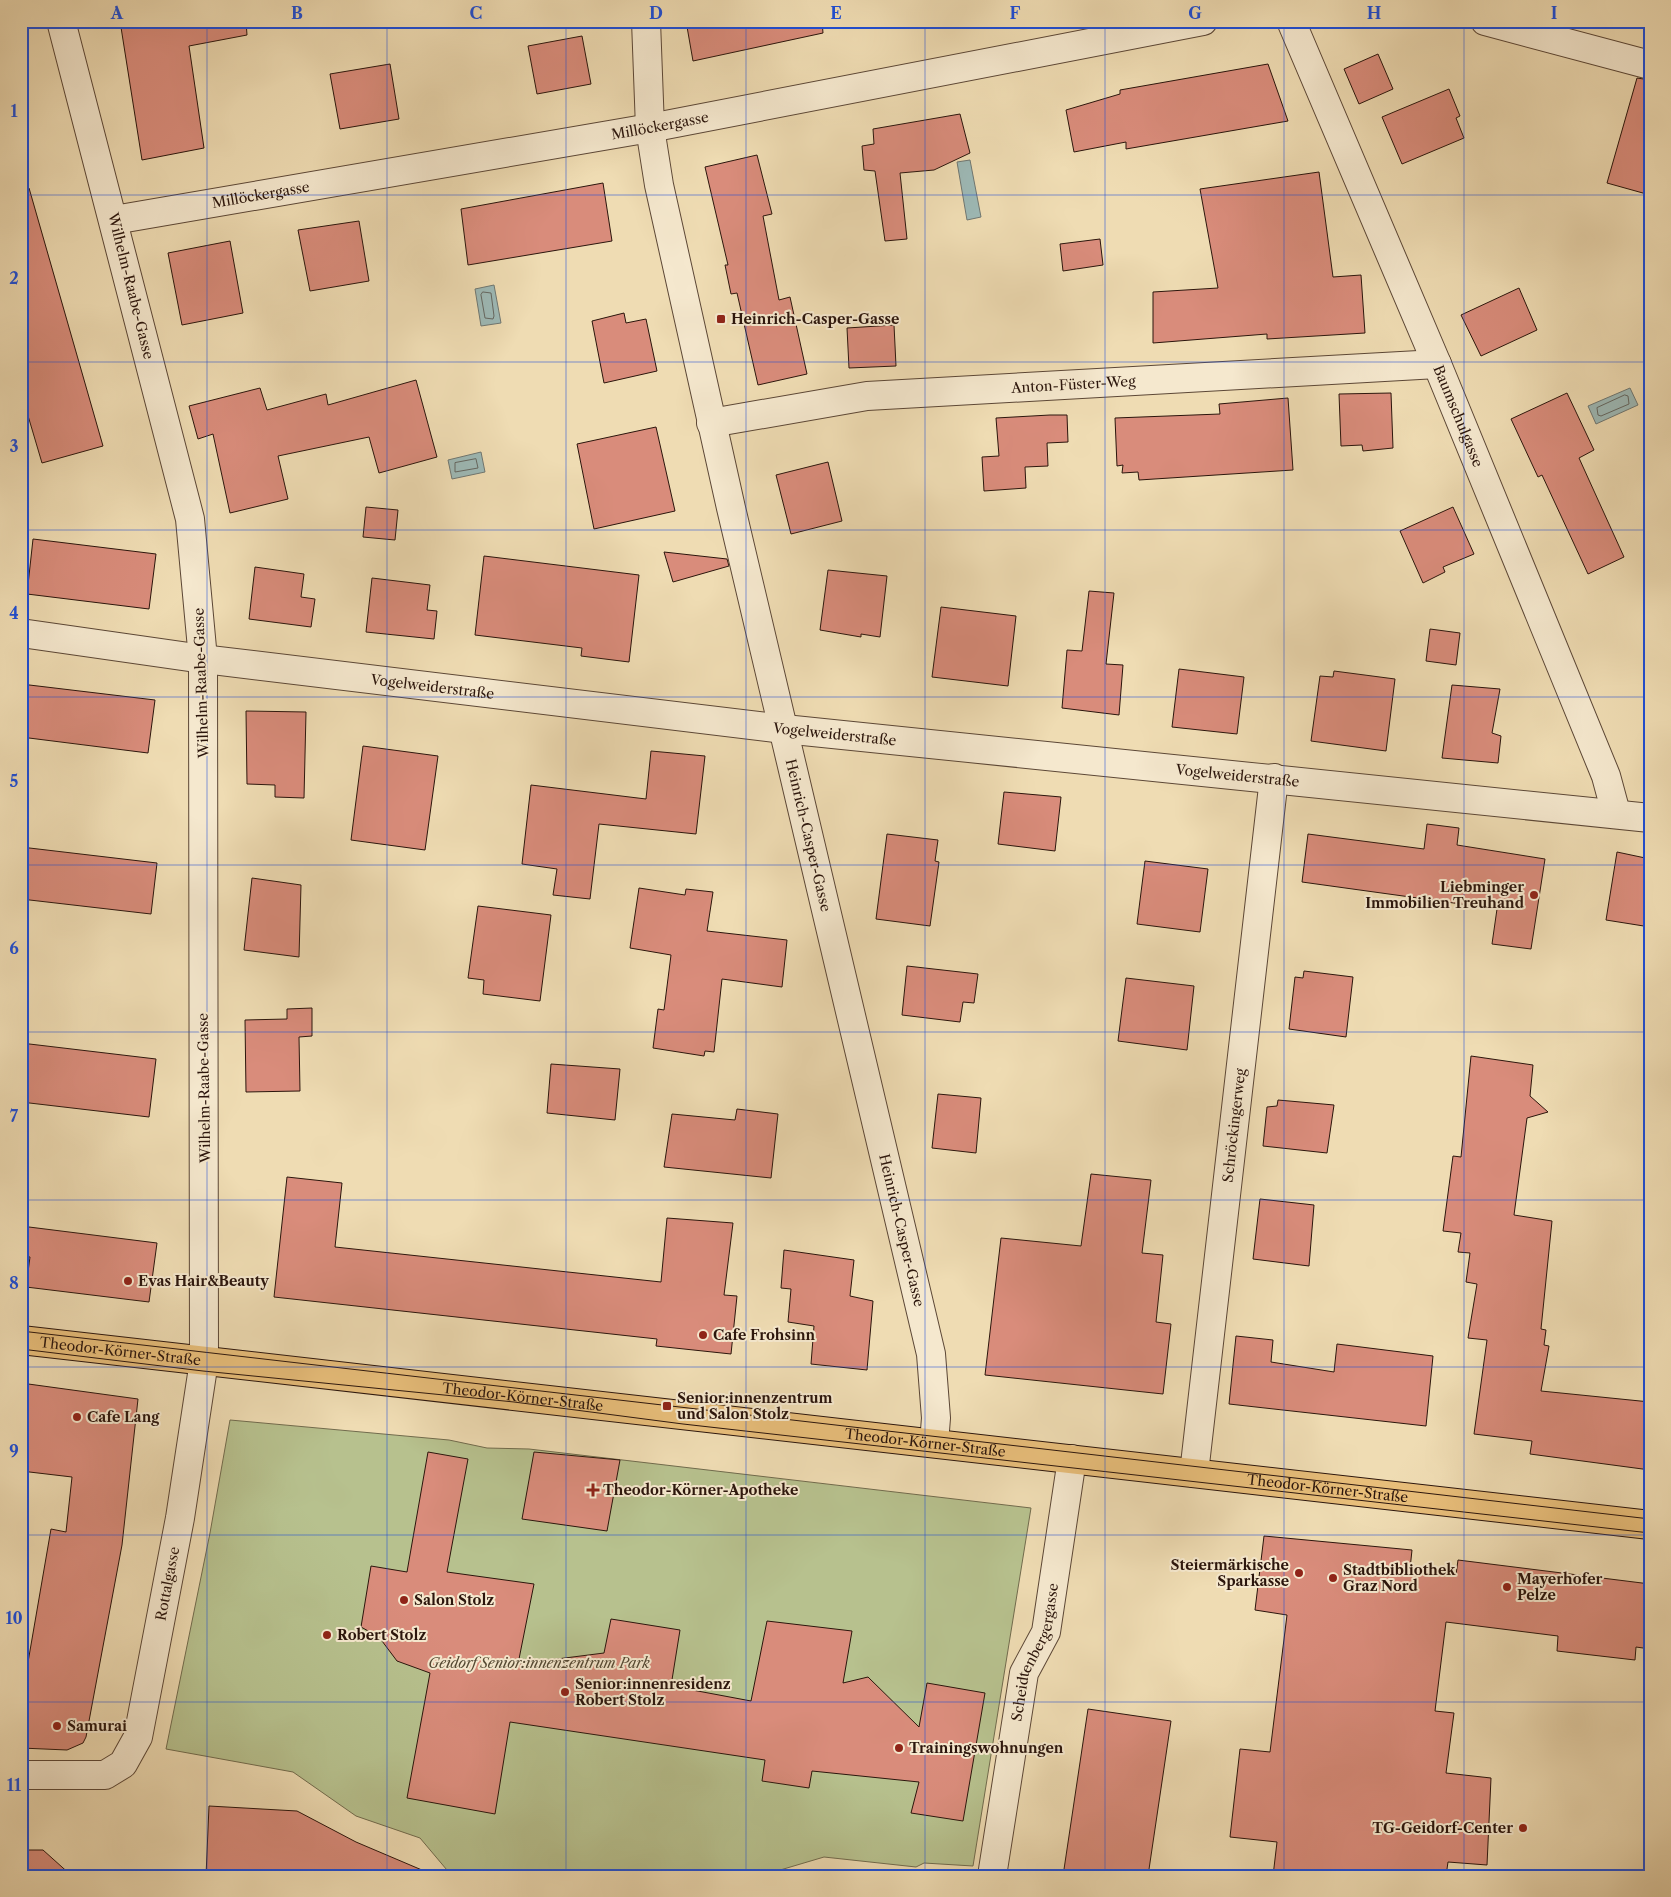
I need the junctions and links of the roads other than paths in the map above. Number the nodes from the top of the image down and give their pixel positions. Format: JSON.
{"nodes":[{"id":1,"x":61,"y":21,"type":"edge"},
{"id":2,"x":646,"y":21,"type":"edge"},
{"id":3,"x":1203,"y":21,"type":"edge"},
{"id":4,"x":1291,"y":21,"type":"edge"},
{"id":5,"x":1498,"y":23,"type":"edge"},
{"id":6,"x":1650,"y":65,"type":"edge"},
{"id":7,"x":650,"y":128,"type":"junction"},
{"id":8,"x":114,"y":220,"type":"junction"},
{"id":9,"x":1437,"y":364,"type":"junction"},
{"id":10,"x":711,"y":423,"type":"junction"},
{"id":11,"x":21,"y":633,"type":"edge"},
{"id":12,"x":203,"y":659,"type":"junction"},
{"id":13,"x":784,"y":728,"type":"junction"},
{"id":14,"x":1274,"y":778,"type":"junction"},
{"id":15,"x":1616,"y":814,"type":"junction"},
{"id":16,"x":1650,"y":818,"type":"edge"},
{"id":17,"x":21,"y":1340,"type":"edge"},
{"id":18,"x":204,"y":1361,"type":"junction"},
{"id":19,"x":934,"y":1443,"type":"junction"},
{"id":20,"x":1072,"y":1459,"type":"junction"},
{"id":21,"x":1194,"y":1473,"type":"junction"},
{"id":22,"x":1650,"y":1525,"type":"edge"},
{"id":23,"x":21,"y":1776,"type":"edge"},
{"id":24,"x":992,"y":1876,"type":"edge"}],
"edges":[{"from":1,"to":8,"type":"street","name":"Wilhelm-Raabe-Gasse"},
{"from":2,"to":7,"type":"street","name":"Heinrich-Casper-Gasse"},
{"from":3,"to":7,"type":"street","name":"Millöckergasse"},
{"from":4,"to":9,"type":"street","name":"Baumschulgasse"},
{"from":5,"to":6,"type":"street"},
{"from":7,"to":8,"type":"street","name":"Millöckergasse"},
{"from":7,"to":10,"type":"street","name":"Heinrich-Casper-Gasse"},
{"from":8,"to":12,"type":"street","name":"Wilhelm-Raabe-Gasse"},
{"from":9,"to":10,"type":"street","name":"Anton-Füster-Weg"},
{"from":9,"to":15,"type":"street","name":"Baumschulgasse"},
{"from":10,"to":13,"type":"street","name":"Heinrich-Casper-Gasse"},
{"from":11,"to":12,"type":"street","name":"Vogelweiderstraße"},
{"from":12,"to":13,"type":"street","name":"Vogelweiderstraße"},
{"from":12,"to":18,"type":"street","name":"Wilhelm-Raabe-Gasse"},
{"from":13,"to":14,"type":"street","name":"Vogelweiderstraße"},
{"from":13,"to":19,"type":"street","name":"Heinrich-Casper-Gasse"},
{"from":14,"to":15,"type":"street","name":"Vogelweiderstraße"},
{"from":14,"to":21,"type":"street","name":"Schröckingerweg"},
{"from":15,"to":16,"type":"street","name":"Vogelweiderstraße"},
{"from":17,"to":18,"type":"main road","name":"Theodor-Körner-Straße"},
{"from":18,"to":19,"type":"main road","name":"Theodor-Körner-Straße"},
{"from":18,"to":23,"type":"street","name":"Rottalgasse"},
{"from":19,"to":20,"type":"main road","name":"Theodor-Körner-Straße"},
{"from":20,"to":21,"type":"main road","name":"Theodor-Körner-Straße"},
{"from":20,"to":24,"type":"street","name":"Scheidtenbergergasse"},
{"from":21,"to":22,"type":"main road","name":"Theodor-Körner-Straße"}]}
